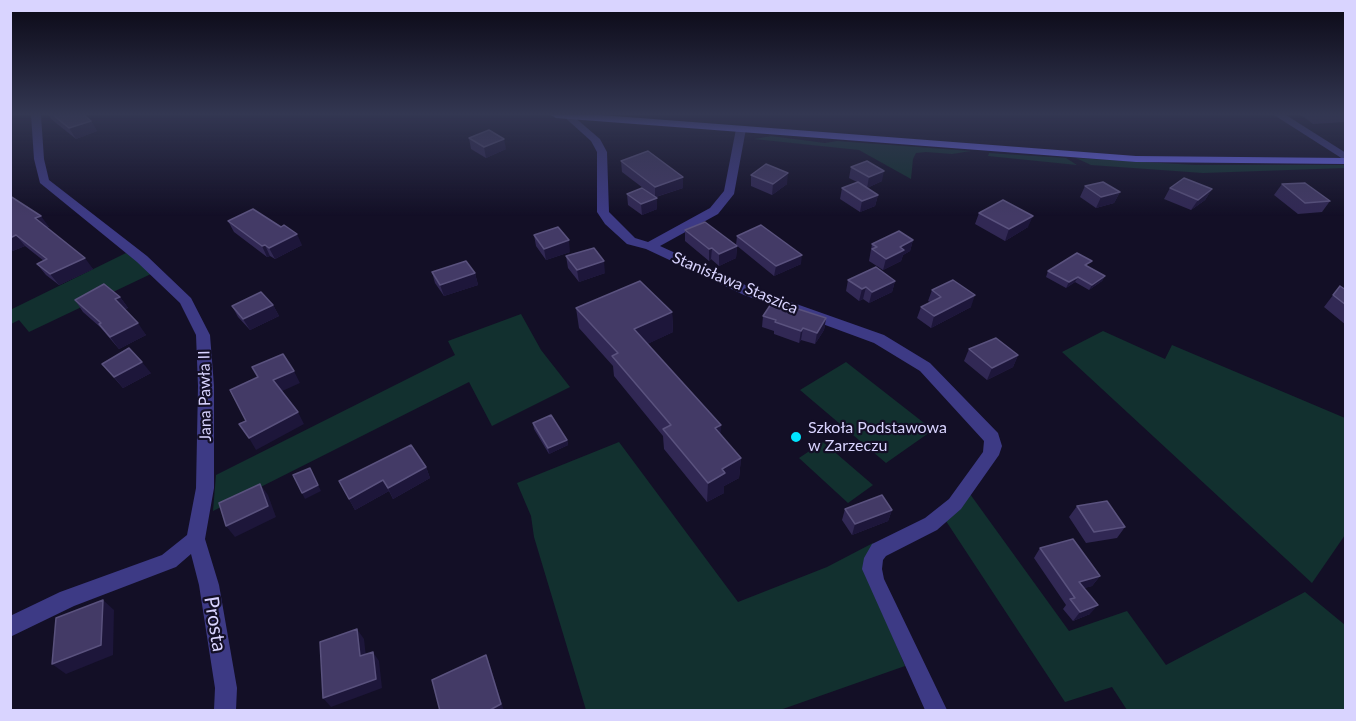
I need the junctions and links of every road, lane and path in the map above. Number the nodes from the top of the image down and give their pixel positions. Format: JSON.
{"nodes":[{"id":1,"x":38,"y":149,"type":"edge"},
{"id":2,"x":600,"y":149,"type":"edge"},
{"id":3,"x":738,"y":149,"type":"edge"},
{"id":4,"x":1000,"y":149,"type":"edge"},
{"id":5,"x":1329,"y":149,"type":"edge"},
{"id":6,"x":1346,"y":160,"type":"edge"},
{"id":7,"x":650,"y":246,"type":"junction"},
{"id":8,"x":196,"y":539,"type":"junction"},
{"id":9,"x":10,"y":627,"type":"edge"},
{"id":10,"x":225,"y":711,"type":"edge"},
{"id":11,"x":936,"y":711,"type":"edge"}],
"edges":[{"from":1,"to":8,"type":"street","name":"Jana Pawła II"},
{"from":2,"to":7,"type":"street"},
{"from":3,"to":7,"type":"street","name":"Stanisława Staszica"},
{"from":4,"to":6,"type":"street"},
{"from":5,"to":6,"type":"street"},
{"from":7,"to":11,"type":"street","name":"Stanisława Staszica"},
{"from":8,"to":9,"type":"street"},
{"from":8,"to":10,"type":"street","name":"Prosta"}]}
